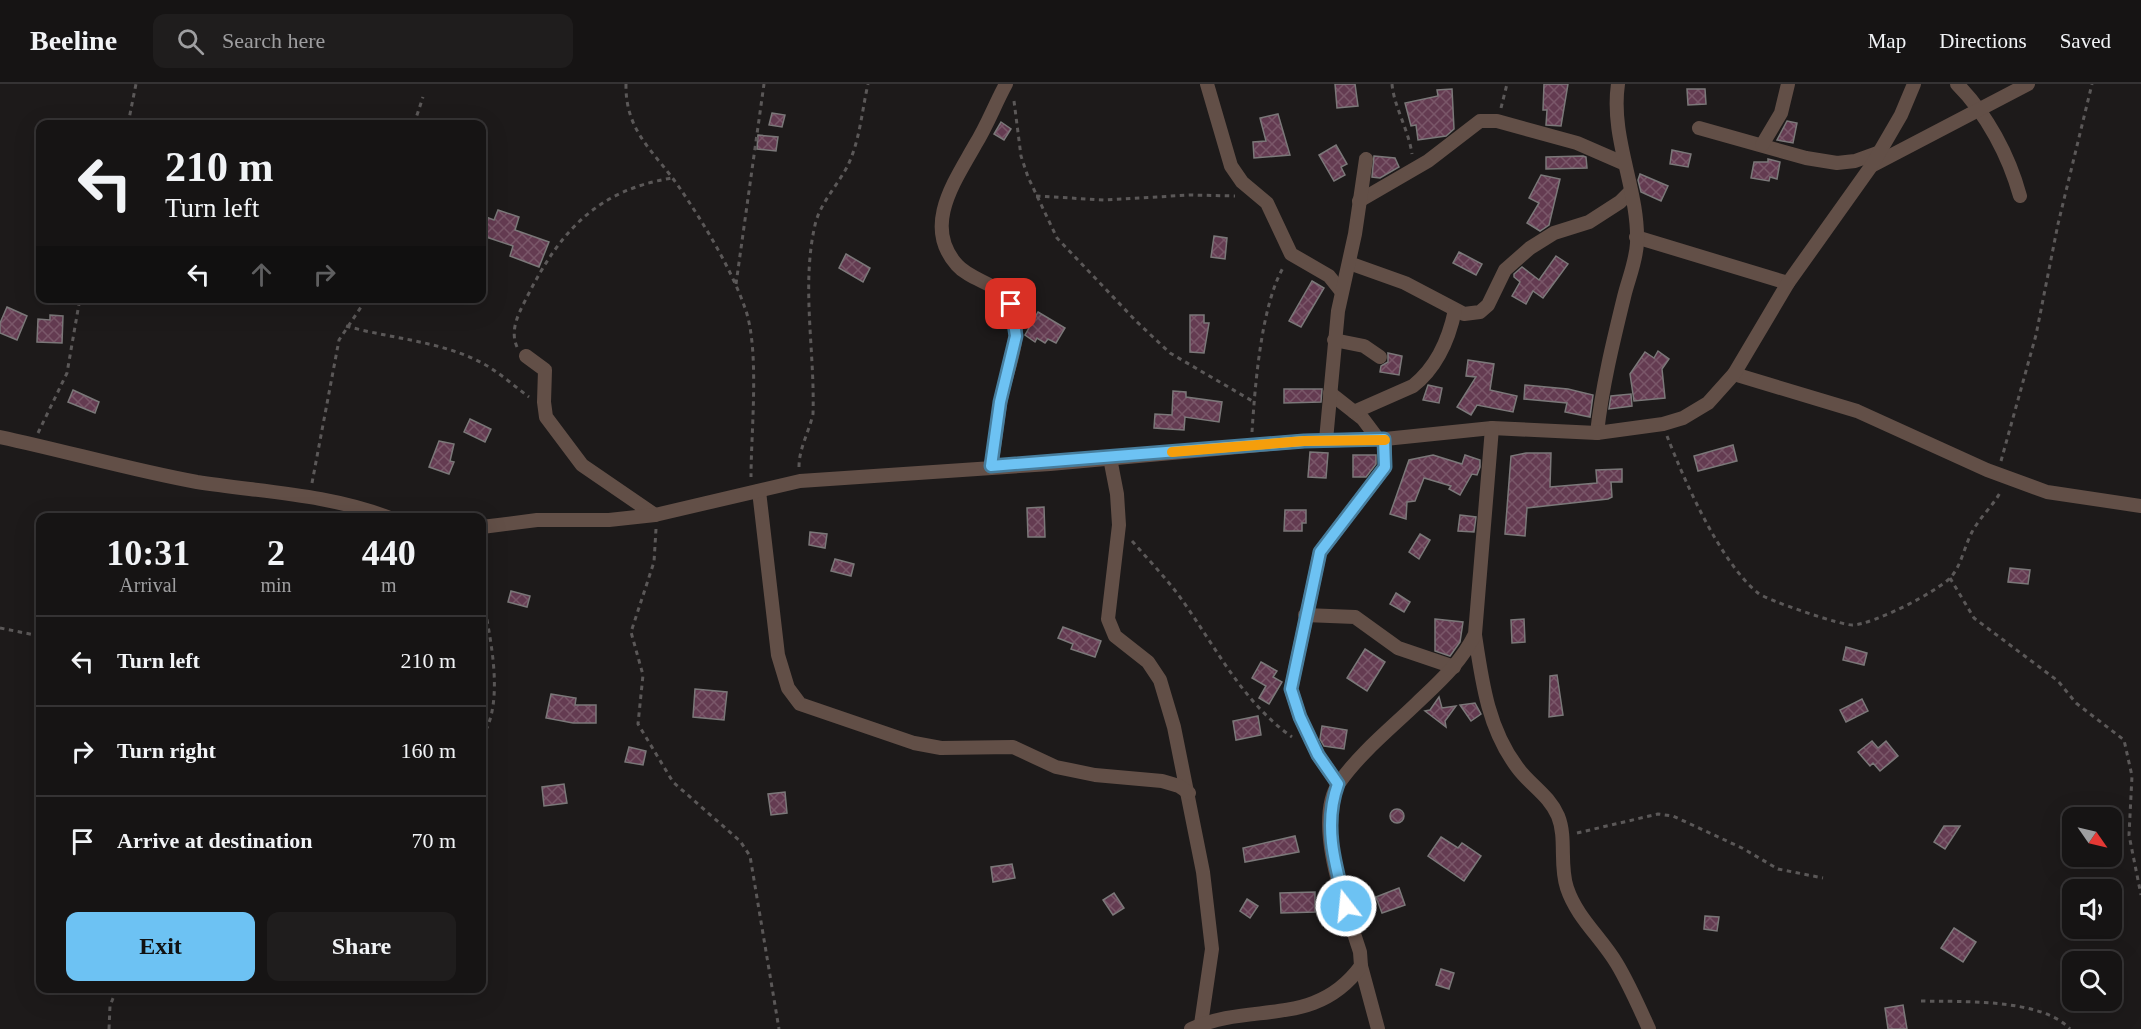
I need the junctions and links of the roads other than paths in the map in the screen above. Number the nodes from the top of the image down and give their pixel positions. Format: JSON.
{"nodes":[{"id":1,"x":1207,"y":84,"type":"edge"},
{"id":2,"x":1618,"y":84,"type":"edge"},
{"id":3,"x":1788,"y":84,"type":"edge"},
{"id":4,"x":1957,"y":84,"type":"edge"},
{"id":5,"x":2028,"y":84,"type":"edge"},
{"id":6,"x":1910,"y":86,"type":"edge"},
{"id":7,"x":1010,"y":88,"type":"edge"},
{"id":8,"x":1979,"y":111,"type":"junction"},
{"id":9,"x":1699,"y":128,"type":"dead end"},
{"id":10,"x":1762,"y":145,"type":"junction"},
{"id":11,"x":1880,"y":152,"type":"junction"},
{"id":12,"x":1366,"y":159,"type":"dead end"},
{"id":13,"x":1623,"y":163,"type":"junction"},
{"id":14,"x":1872,"y":165,"type":"junction"},
{"id":15,"x":1630,"y":192,"type":"junction"},
{"id":16,"x":2020,"y":196,"type":"dead end"},
{"id":17,"x":1359,"y":201,"type":"junction"},
{"id":18,"x":1636,"y":237,"type":"junction"},
{"id":19,"x":1348,"y":263,"type":"junction"},
{"id":20,"x":1788,"y":283,"type":"junction"},
{"id":21,"x":1341,"y":291,"type":"junction"},
{"id":22,"x":1455,"y":310,"type":"junction"},
{"id":23,"x":1334,"y":340,"type":"junction"},
{"id":24,"x":526,"y":356,"type":"road end"},
{"id":25,"x":1380,"y":357,"type":"dead end"},
{"id":26,"x":1734,"y":374,"type":"junction"},
{"id":27,"x":1330,"y":393,"type":"junction"},
{"id":28,"x":1354,"y":412,"type":"junction"},
{"id":29,"x":1492,"y":428,"type":"junction"},
{"id":30,"x":1597,"y":433,"type":"junction"},
{"id":31,"x":0,"y":438,"type":"edge"},
{"id":32,"x":1381,"y":439,"type":"junction"},
{"id":33,"x":1326,"y":440,"type":"junction"},
{"id":34,"x":1110,"y":458,"type":"junction"},
{"id":35,"x":991,"y":466,"type":"junction"},
{"id":36,"x":754,"y":493,"type":"junction"},
{"id":37,"x":2141,"y":506,"type":"edge"},
{"id":38,"x":378,"y":513,"type":"edge"},
{"id":39,"x":655,"y":515,"type":"junction"},
{"id":40,"x":486,"y":526,"type":"edge"},
{"id":41,"x":1305,"y":615,"type":"junction"},
{"id":42,"x":1475,"y":634,"type":"junction"},
{"id":43,"x":1454,"y":667,"type":"junction"},
{"id":44,"x":1338,"y":784,"type":"junction"},
{"id":45,"x":1189,"y":793,"type":"junction"},
{"id":46,"x":1361,"y":966,"type":"junction"},
{"id":47,"x":1196,"y":1027,"type":"edge"},
{"id":48,"x":1378,"y":1029,"type":"edge"},
{"id":49,"x":1649,"y":1029,"type":"edge"}],
"edges":[{"from":1,"to":21,"type":"street"},
{"from":2,"to":13,"type":"street"},
{"from":3,"to":10,"type":"street"},
{"from":4,"to":8,"type":"street"},
{"from":5,"to":8,"type":"street"},
{"from":6,"to":11,"type":"street"},
{"from":7,"to":35,"type":"street"},
{"from":8,"to":14,"type":"street"},
{"from":8,"to":16,"type":"street"},
{"from":9,"to":10,"type":"street"},
{"from":10,"to":11,"type":"street"},
{"from":11,"to":14,"type":"street"},
{"from":12,"to":17,"type":"street"},
{"from":13,"to":15,"type":"street"},
{"from":13,"to":17,"type":"street"},
{"from":14,"to":20,"type":"street"},
{"from":15,"to":18,"type":"street"},
{"from":15,"to":22,"type":"street"},
{"from":17,"to":19,"type":"street"},
{"from":18,"to":20,"type":"street"},
{"from":18,"to":30,"type":"street"},
{"from":19,"to":21,"type":"street"},
{"from":19,"to":22,"type":"street"},
{"from":20,"to":26,"type":"street"},
{"from":21,"to":23,"type":"street"},
{"from":22,"to":28,"type":"street"},
{"from":23,"to":25,"type":"street"},
{"from":23,"to":27,"type":"street"},
{"from":24,"to":39,"type":"street"},
{"from":26,"to":30,"type":"street"},
{"from":26,"to":37,"type":"street"},
{"from":27,"to":28,"type":"street"},
{"from":27,"to":33,"type":"street"},
{"from":28,"to":32,"type":"street"},
{"from":29,"to":30,"type":"street"},
{"from":29,"to":32,"type":"street"},
{"from":29,"to":42,"type":"street"},
{"from":31,"to":38,"type":"street"},
{"from":32,"to":33,"type":"street"},
{"from":32,"to":41,"type":"street"},
{"from":33,"to":34,"type":"street"},
{"from":34,"to":35,"type":"street"},
{"from":34,"to":45,"type":"street"},
{"from":35,"to":36,"type":"street"},
{"from":36,"to":39,"type":"street"},
{"from":36,"to":45,"type":"street"},
{"from":39,"to":40,"type":"street"},
{"from":41,"to":43,"type":"street"},
{"from":41,"to":44,"type":"street"},
{"from":42,"to":43,"type":"street"},
{"from":42,"to":49,"type":"street"},
{"from":43,"to":44,"type":"street"},
{"from":44,"to":46,"type":"street"},
{"from":45,"to":47,"type":"street"},
{"from":46,"to":47,"type":"street"},
{"from":46,"to":48,"type":"street"}]}
